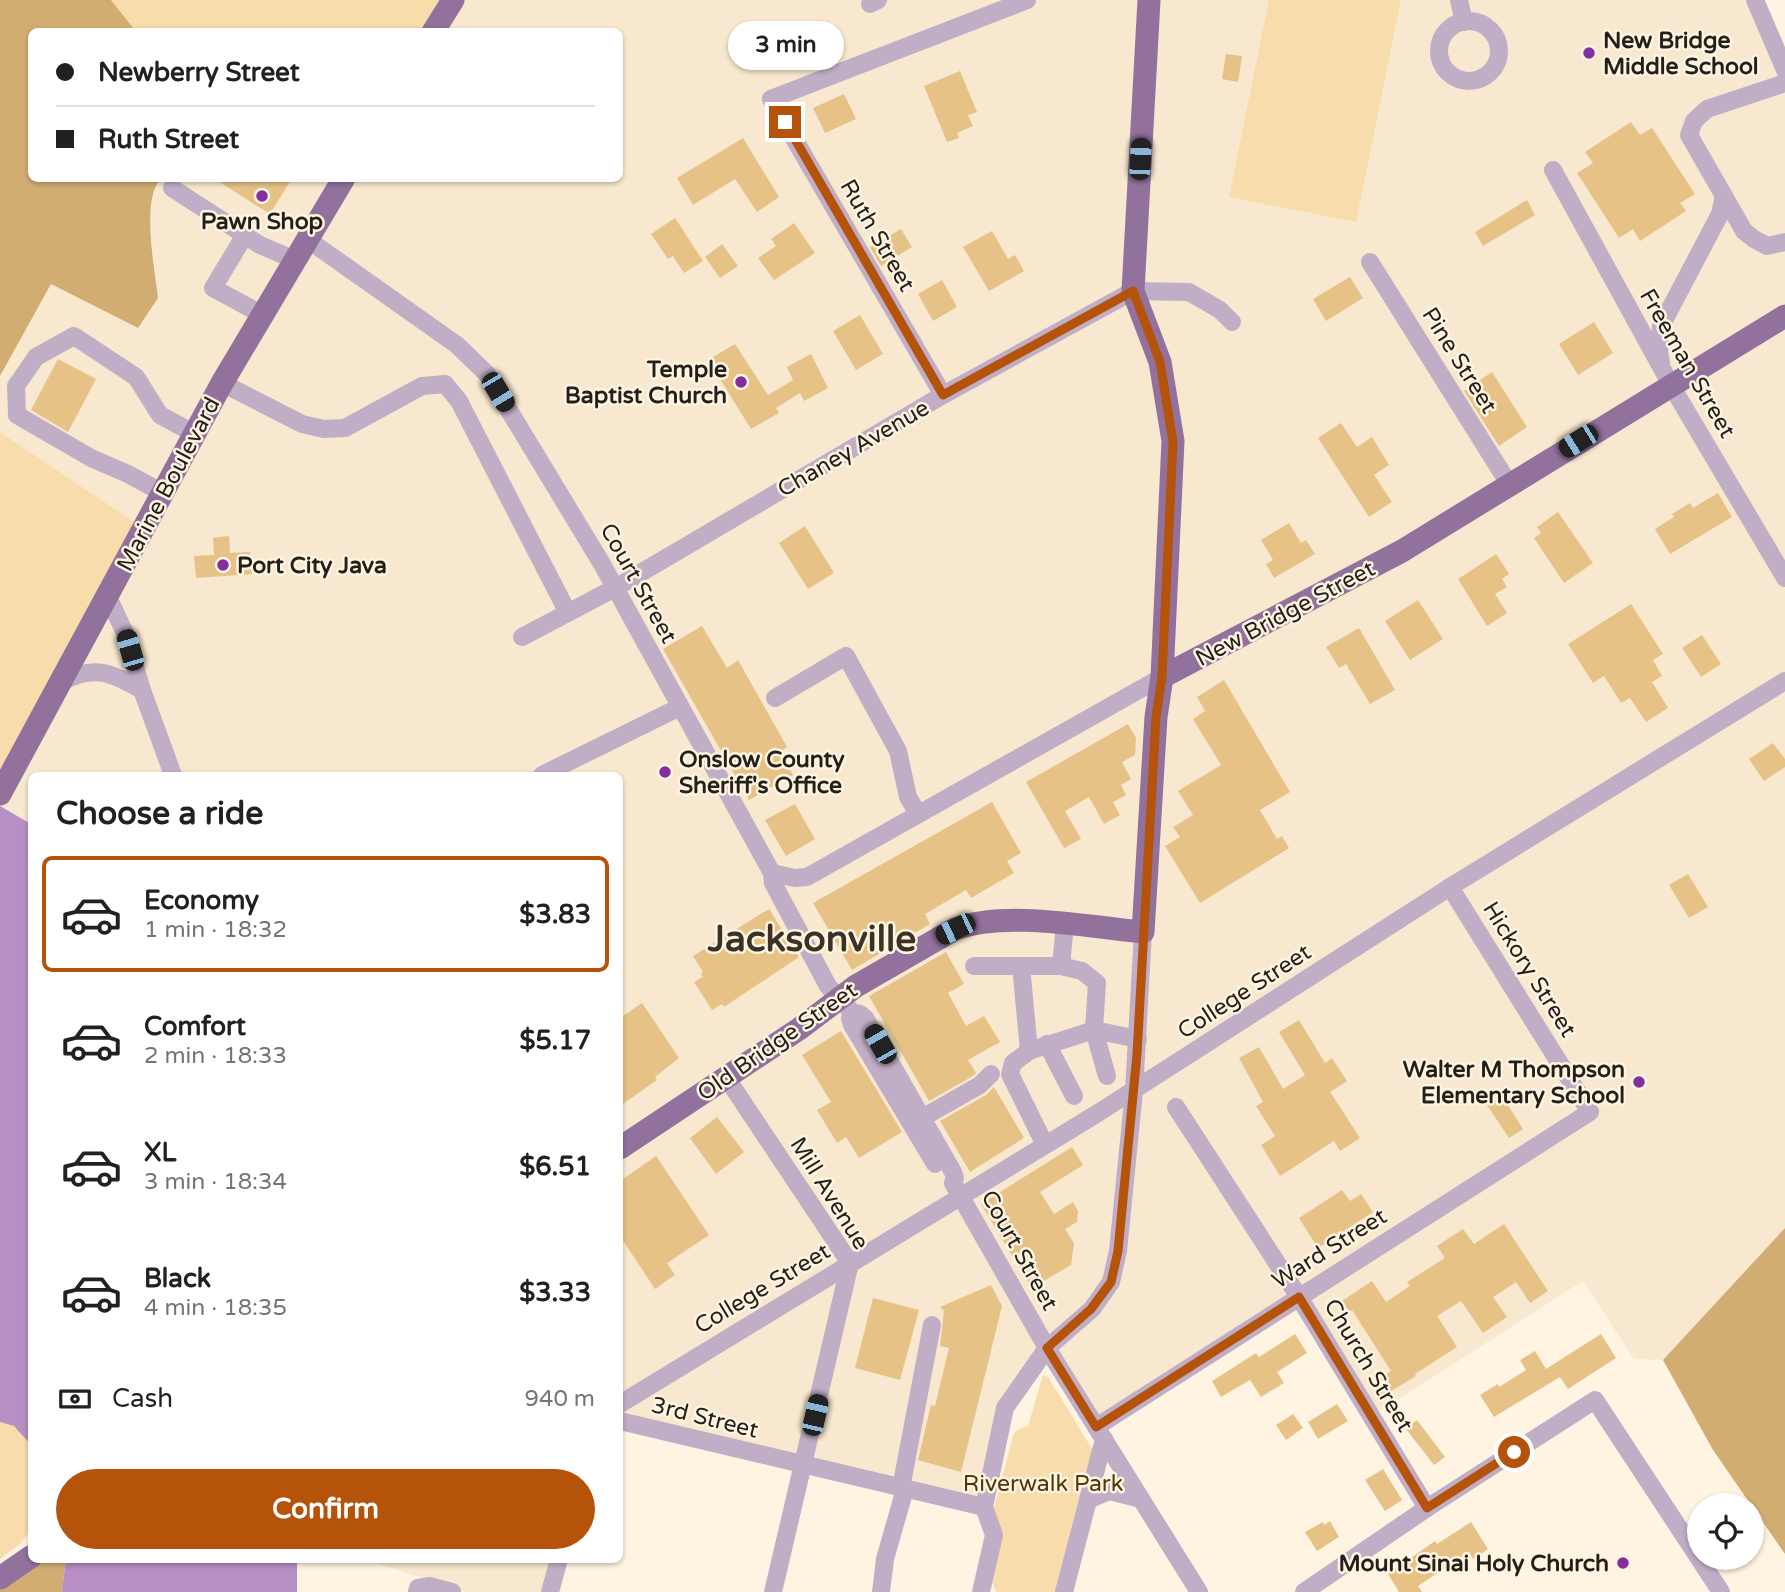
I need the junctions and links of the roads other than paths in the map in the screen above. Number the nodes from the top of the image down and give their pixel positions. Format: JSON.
{"nodes":[{"id":1,"x":453,"y":0,"type":"edge"},
{"id":2,"x":1027,"y":0,"type":"edge"},
{"id":3,"x":1149,"y":0,"type":"edge"},
{"id":4,"x":1459,"y":0,"type":"edge"},
{"id":5,"x":1755,"y":0,"type":"edge"},
{"id":6,"x":989,"y":7,"type":"edge"},
{"id":7,"x":1464,"y":22,"type":"dead end"},
{"id":8,"x":436,"y":28,"type":"edge"},
{"id":9,"x":1785,"y":70,"type":"edge"},
{"id":10,"x":1785,"y":83,"type":"edge"},
{"id":11,"x":1553,"y":170,"type":"dead end"},
{"id":12,"x":342,"y":182,"type":"edge"},
{"id":13,"x":172,"y":188,"type":"dead end"},
{"id":14,"x":1724,"y":196,"type":"junction"},
{"id":15,"x":245,"y":236,"type":"junction"},
{"id":16,"x":307,"y":239,"type":"junction"},
{"id":17,"x":1785,"y":242,"type":"edge"},
{"id":18,"x":295,"y":260,"type":"junction"},
{"id":19,"x":1370,"y":262,"type":"dead end"},
{"id":20,"x":1133,"y":291,"type":"junction"},
{"id":21,"x":262,"y":315,"type":"junction"},
{"id":22,"x":1785,"y":316,"type":"edge"},
{"id":23,"x":1232,"y":322,"type":"dead end"},
{"id":24,"x":1666,"y":377,"type":"junction"},
{"id":25,"x":222,"y":383,"type":"junction"},
{"id":26,"x":943,"y":395,"type":"junction"},
{"id":27,"x":195,"y":434,"type":"junction"},
{"id":28,"x":1509,"y":484,"type":"junction"},
{"id":29,"x":163,"y":494,"type":"junction"},
{"id":30,"x":1785,"y":578,"type":"edge"},
{"id":31,"x":615,"y":588,"type":"junction"},
{"id":32,"x":108,"y":597,"type":"junction"},
{"id":33,"x":568,"y":613,"type":"junction"},
{"id":34,"x":522,"y":637,"type":"dead end"},
{"id":35,"x":1162,"y":677,"type":"junction"},
{"id":36,"x":61,"y":681,"type":"junction"},
{"id":37,"x":1785,"y":681,"type":"edge"},
{"id":38,"x":142,"y":690,"type":"junction"},
{"id":39,"x":775,"y":698,"type":"dead end"},
{"id":40,"x":680,"y":707,"type":"junction"},
{"id":41,"x":172,"y":772,"type":"edge"},
{"id":42,"x":548,"y":772,"type":"edge"},
{"id":43,"x":0,"y":794,"type":"edge"},
{"id":44,"x":918,"y":814,"type":"junction"},
{"id":45,"x":772,"y":873,"type":"junction"},
{"id":46,"x":1450,"y":887,"type":"junction"},
{"id":47,"x":1065,"y":924,"type":"junction"},
{"id":48,"x":1143,"y":932,"type":"junction"},
{"id":49,"x":974,"y":966,"type":"dead end"},
{"id":50,"x":1021,"y":966,"type":"junction"},
{"id":51,"x":1061,"y":966,"type":"junction"},
{"id":52,"x":846,"y":1005,"type":"junction"},
{"id":53,"x":1094,"y":1030,"type":"junction"},
{"id":54,"x":1138,"y":1039,"type":"junction"},
{"id":55,"x":1047,"y":1044,"type":"junction"},
{"id":56,"x":1029,"y":1051,"type":"junction"},
{"id":57,"x":991,"y":1074,"type":"dead end"},
{"id":58,"x":1107,"y":1076,"type":"dead end"},
{"id":59,"x":726,"y":1077,"type":"junction"},
{"id":60,"x":1134,"y":1091,"type":"junction"},
{"id":61,"x":1074,"y":1096,"type":"dead end"},
{"id":62,"x":1176,"y":1107,"type":"dead end"},
{"id":63,"x":1590,"y":1112,"type":"joint"},
{"id":64,"x":924,"y":1129,"type":"junction"},
{"id":65,"x":1045,"y":1145,"type":"junction"},
{"id":66,"x":623,"y":1146,"type":"edge"},
{"id":67,"x":957,"y":1189,"type":"junction"},
{"id":68,"x":850,"y":1263,"type":"junction"},
{"id":69,"x":1299,"y":1297,"type":"junction"},
{"id":70,"x":932,"y":1325,"type":"dead end"},
{"id":71,"x":1047,"y":1348,"type":"junction"},
{"id":72,"x":623,"y":1402,"type":"edge"},
{"id":73,"x":623,"y":1422,"type":"edge"},
{"id":74,"x":1100,"y":1433,"type":"junction"},
{"id":75,"x":803,"y":1466,"type":"junction"},
{"id":76,"x":903,"y":1488,"type":"junction"},
{"id":77,"x":1141,"y":1499,"type":"junction"},
{"id":78,"x":1088,"y":1500,"type":"junction"},
{"id":79,"x":984,"y":1507,"type":"junction"},
{"id":80,"x":1427,"y":1508,"type":"junction"},
{"id":81,"x":28,"y":1558,"type":"edge"},
{"id":82,"x":558,"y":1563,"type":"edge"},
{"id":83,"x":0,"y":1578,"type":"edge"},
{"id":84,"x":423,"y":1589,"type":"edge"},
{"id":85,"x":452,"y":1592,"type":"edge"},
{"id":86,"x":550,"y":1592,"type":"edge"},
{"id":87,"x":773,"y":1592,"type":"edge"},
{"id":88,"x":881,"y":1592,"type":"edge"},
{"id":89,"x":981,"y":1592,"type":"edge"},
{"id":90,"x":1064,"y":1592,"type":"edge"},
{"id":91,"x":1199,"y":1592,"type":"edge"},
{"id":92,"x":1304,"y":1592,"type":"edge"},
{"id":93,"x":1721,"y":1592,"type":"edge"}],
"edges":[{"from":1,"to":8,"type":"main road"},
{"from":2,"to":6,"type":"street"},
{"from":3,"to":20,"type":"main road"},
{"from":4,"to":7,"type":"street"},
{"from":5,"to":9,"type":"street"},
{"from":6,"to":26,"type":"street","name":"Ruth Street"},
{"from":10,"to":14,"type":"street"},
{"from":11,"to":24,"type":"street","name":"Freeman Street"},
{"from":12,"to":16,"type":"main road","name":"Marine Boulevard"},
{"from":13,"to":15,"type":"street"},
{"from":14,"to":17,"type":"street"},
{"from":14,"to":24,"type":"street"},
{"from":15,"to":18,"type":"street"},
{"from":15,"to":21,"type":"street"},
{"from":16,"to":18,"type":"main road","name":"Marine Boulevard"},
{"from":16,"to":31,"type":"street","name":"Court Street"},
{"from":18,"to":21,"type":"main road","name":"Marine Boulevard"},
{"from":19,"to":28,"type":"street","name":"Pine Street"},
{"from":20,"to":23,"type":"street"},
{"from":20,"to":26,"type":"street","name":"Chaney Avenue"},
{"from":20,"to":35,"type":"main road"},
{"from":21,"to":25,"type":"main road","name":"Marine Boulevard"},
{"from":22,"to":24,"type":"main road","name":"New Bridge Street"},
{"from":24,"to":28,"type":"main road","name":"New Bridge Street"},
{"from":24,"to":30,"type":"street","name":"Freeman Street"},
{"from":25,"to":27,"type":"main road","name":"Marine Boulevard"},
{"from":25,"to":33,"type":"street"},
{"from":26,"to":31,"type":"street","name":"Chaney Avenue"},
{"from":27,"to":29,"type":"main road","name":"Marine Boulevard"},
{"from":27,"to":29,"type":"street"},
{"from":28,"to":35,"type":"main road","name":"New Bridge Street"},
{"from":29,"to":32,"type":"main road","name":"Marine Boulevard"},
{"from":31,"to":33,"type":"street","name":"Chaney Avenue"},
{"from":31,"to":40,"type":"street","name":"Court Street"},
{"from":32,"to":36,"type":"main road","name":"Marine Boulevard"},
{"from":32,"to":38,"type":"street"},
{"from":33,"to":34,"type":"street","name":"Chaney Avenue"},
{"from":35,"to":44,"type":"street","name":"New Bridge Street"},
{"from":35,"to":48,"type":"main road"},
{"from":36,"to":38,"type":"street"},
{"from":36,"to":43,"type":"main road","name":"Marine Boulevard"},
{"from":37,"to":46,"type":"street","name":"College Street"},
{"from":38,"to":41,"type":"street"},
{"from":39,"to":44,"type":"street"},
{"from":40,"to":42,"type":"street"},
{"from":40,"to":45,"type":"street","name":"Court Street"},
{"from":44,"to":45,"type":"street","name":"New Bridge Street"},
{"from":45,"to":52,"type":"street","name":"Court Street"},
{"from":46,"to":60,"type":"street","name":"College Street"},
{"from":46,"to":63,"type":"street","name":"Hickory Street"},
{"from":47,"to":48,"type":"main road","name":"Old Bridge Street"},
{"from":47,"to":51,"type":"street"},
{"from":47,"to":52,"type":"main road","name":"Old Bridge Street"},
{"from":48,"to":54,"type":"street"},
{"from":49,"to":50,"type":"street"},
{"from":50,"to":51,"type":"street"},
{"from":50,"to":56,"type":"street"},
{"from":51,"to":53,"type":"street"},
{"from":52,"to":59,"type":"main road","name":"Old Bridge Street"},
{"from":52,"to":64,"type":"street","name":"Court Street"},
{"from":53,"to":54,"type":"street"},
{"from":53,"to":55,"type":"street"},
{"from":53,"to":58,"type":"street"},
{"from":54,"to":60,"type":"street"},
{"from":55,"to":56,"type":"street"},
{"from":55,"to":61,"type":"street"},
{"from":56,"to":65,"type":"street"},
{"from":57,"to":64,"type":"street"},
{"from":59,"to":66,"type":"main road","name":"Old Bridge Street"},
{"from":59,"to":68,"type":"street","name":"Mill Avenue"},
{"from":60,"to":65,"type":"street","name":"College Street"},
{"from":60,"to":71,"type":"street"},
{"from":62,"to":69,"type":"street","name":"Church Street"},
{"from":63,"to":69,"type":"street","name":"Ward Street"},
{"from":64,"to":67,"type":"street","name":"Court Street"},
{"from":65,"to":67,"type":"street","name":"College Street"},
{"from":67,"to":68,"type":"street","name":"College Street"},
{"from":67,"to":71,"type":"street","name":"Court Street"},
{"from":68,"to":72,"type":"street","name":"College Street"},
{"from":68,"to":75,"type":"street","name":"Mill Avenue"},
{"from":69,"to":74,"type":"street","name":"Ward Street"},
{"from":69,"to":80,"type":"street","name":"Church Street"},
{"from":70,"to":76,"type":"street"},
{"from":71,"to":74,"type":"street","name":"Court Street"},
{"from":71,"to":79,"type":"street"},
{"from":73,"to":75,"type":"street","name":"3rd Street"},
{"from":74,"to":77,"type":"street","name":"Court Street"},
{"from":74,"to":78,"type":"street"},
{"from":75,"to":76,"type":"street","name":"3rd Street"},
{"from":75,"to":87,"type":"street","name":"Mill Avenue"},
{"from":76,"to":79,"type":"street","name":"3rd Street"},
{"from":76,"to":88,"type":"street"},
{"from":77,"to":78,"type":"street"},
{"from":77,"to":91,"type":"street","name":"Court Street"},
{"from":78,"to":90,"type":"street"},
{"from":79,"to":89,"type":"street"},
{"from":80,"to":92,"type":"street"},
{"from":80,"to":93,"type":"street"},
{"from":81,"to":83,"type":"main road"},
{"from":82,"to":86,"type":"street"},
{"from":84,"to":85,"type":"street"}]}
